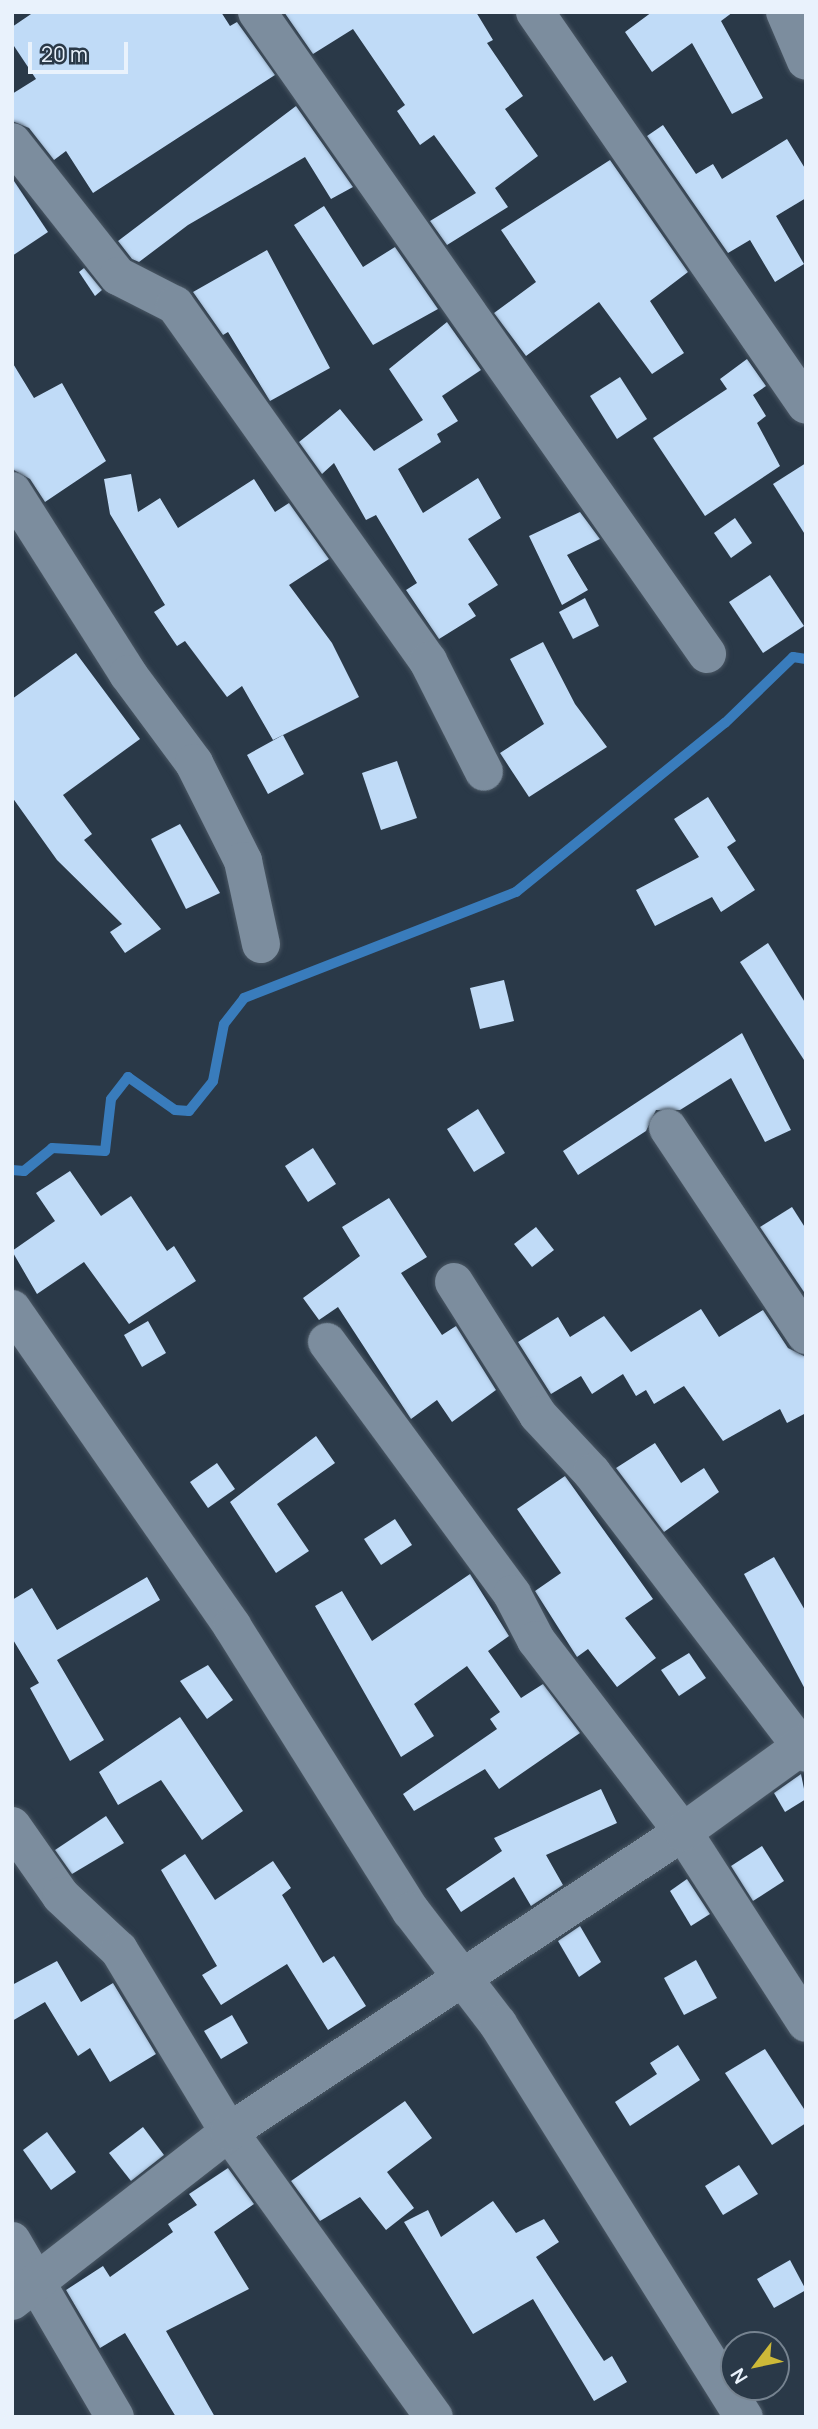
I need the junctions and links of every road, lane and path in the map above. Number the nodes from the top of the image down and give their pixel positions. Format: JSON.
{"nodes":[{"id":1,"x":257,"y":12,"type":"edge"},
{"id":2,"x":535,"y":12,"type":"edge"},
{"id":3,"x":785,"y":12,"type":"edge"},
{"id":4,"x":806,"y":61,"type":"edge"},
{"id":5,"x":12,"y":142,"type":"edge"},
{"id":6,"x":806,"y":405,"type":"edge"},
{"id":7,"x":12,"y":491,"type":"edge"},
{"id":8,"x":707,"y":654,"type":"dead end"},
{"id":9,"x":484,"y":772,"type":"dead end"},
{"id":10,"x":261,"y":944,"type":"dead end"},
{"id":11,"x":668,"y":1128,"type":"dead end"},
{"id":12,"x":454,"y":1282,"type":"dead end"},
{"id":13,"x":12,"y":1309,"type":"edge"},
{"id":14,"x":806,"y":1335,"type":"edge"},
{"id":15,"x":327,"y":1342,"type":"dead end"},
{"id":16,"x":804,"y":1748,"type":"edge"},
{"id":17,"x":12,"y":1826,"type":"edge"},
{"id":18,"x":683,"y":1832,"type":"junction"},
{"id":19,"x":463,"y":1977,"type":"junction"},
{"id":20,"x":806,"y":2023,"type":"edge"},
{"id":21,"x":229,"y":2132,"type":"junction"},
{"id":22,"x":12,"y":2241,"type":"edge"},
{"id":23,"x":25,"y":2293,"type":"edge"},
{"id":24,"x":116,"y":2417,"type":"edge"},
{"id":25,"x":434,"y":2417,"type":"edge"},
{"id":26,"x":744,"y":2417,"type":"edge"}],
"edges":[{"from":1,"to":8,"type":"street"},
{"from":2,"to":6,"type":"street"},
{"from":3,"to":4,"type":"street"},
{"from":5,"to":9,"type":"street"},
{"from":7,"to":10,"type":"street"},
{"from":11,"to":14,"type":"street"},
{"from":12,"to":16,"type":"street"},
{"from":13,"to":19,"type":"street"},
{"from":15,"to":18,"type":"street"},
{"from":16,"to":18,"type":"street"},
{"from":17,"to":21,"type":"street"},
{"from":18,"to":19,"type":"street"},
{"from":18,"to":20,"type":"street"},
{"from":19,"to":21,"type":"street"},
{"from":19,"to":26,"type":"street"},
{"from":21,"to":23,"type":"street"},
{"from":21,"to":25,"type":"street"},
{"from":22,"to":23,"type":"street"},
{"from":23,"to":24,"type":"street"}]}
